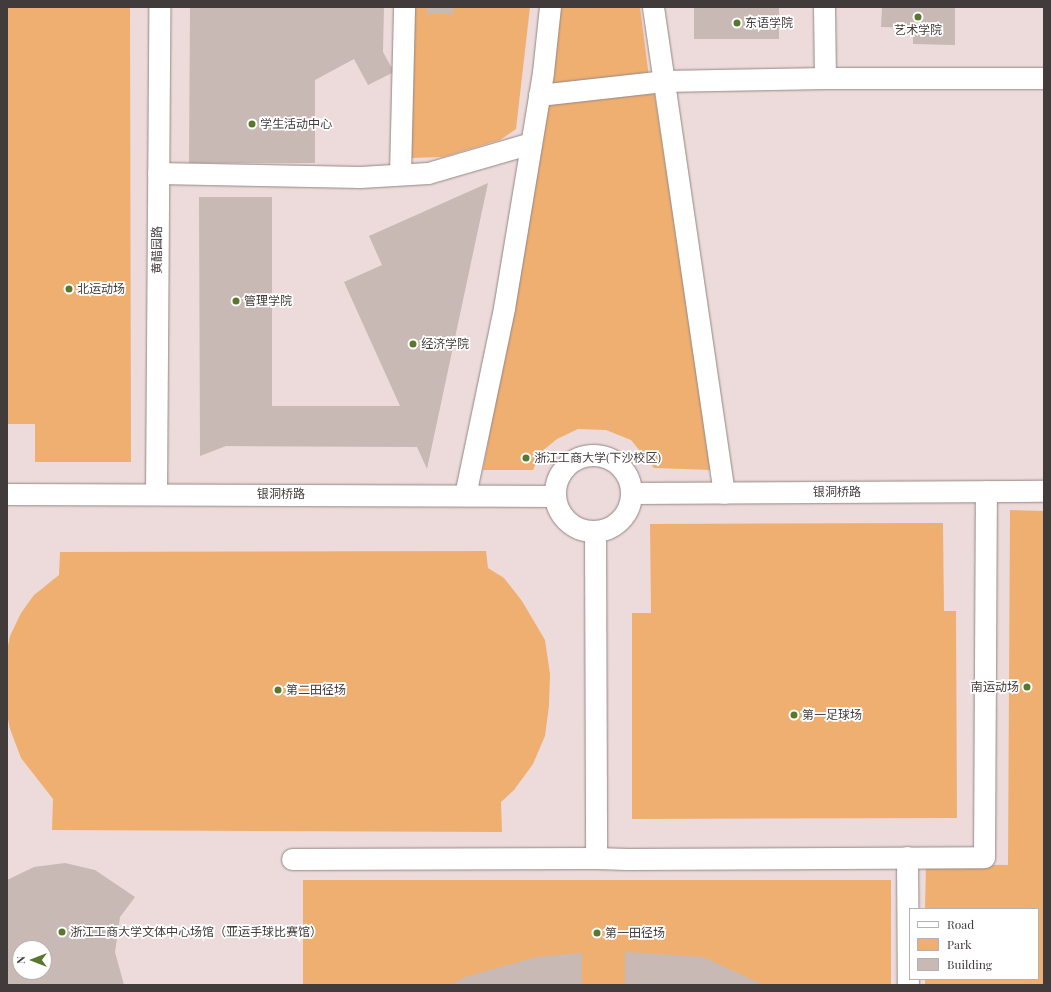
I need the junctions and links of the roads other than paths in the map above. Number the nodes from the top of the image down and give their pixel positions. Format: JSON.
{"nodes":[{"id":1,"x":158,"y":7,"type":"edge"},
{"id":2,"x":404,"y":7,"type":"edge"},
{"id":3,"x":550,"y":7,"type":"edge"},
{"id":4,"x":653,"y":7,"type":"edge"},
{"id":5,"x":824,"y":7,"type":"edge"},
{"id":6,"x":825,"y":78,"type":"junction"},
{"id":7,"x":1044,"y":78,"type":"edge"},
{"id":8,"x":663,"y":81,"type":"junction"},
{"id":9,"x":539,"y":94,"type":"junction"},
{"id":10,"x":531,"y":142,"type":"junction"},
{"id":11,"x":158,"y":173,"type":"junction"},
{"id":12,"x":400,"y":174,"type":"junction"},
{"id":13,"x":986,"y":491,"type":"junction"},
{"id":14,"x":1044,"y":491,"type":"edge"},
{"id":15,"x":631,"y":493,"type":"junction"},
{"id":16,"x":724,"y":493,"type":"junction"},
{"id":17,"x":7,"y":494,"type":"edge"},
{"id":18,"x":156,"y":494,"type":"junction"},
{"id":19,"x":464,"y":495,"type":"junction"},
{"id":20,"x":555,"y":496,"type":"junction"},
{"id":21,"x":595,"y":532,"type":"junction"},
{"id":22,"x":907,"y":857,"type":"junction"},
{"id":23,"x":292,"y":858,"type":"dead end"},
{"id":24,"x":596,"y":858,"type":"junction"},
{"id":25,"x":908,"y":985,"type":"edge"}],
"edges":[{"from":1,"to":11,"type":"street","name":"黄醋园路"},
{"from":2,"to":12,"type":"street"},
{"from":3,"to":9,"type":"street"},
{"from":4,"to":8,"type":"street"},
{"from":5,"to":6,"type":"street"},
{"from":6,"to":7,"type":"street"},
{"from":6,"to":8,"type":"street"},
{"from":8,"to":9,"type":"street"},
{"from":8,"to":16,"type":"street"},
{"from":9,"to":10,"type":"street"},
{"from":10,"to":12,"type":"street"},
{"from":10,"to":19,"type":"street"},
{"from":11,"to":12,"type":"street"},
{"from":11,"to":18,"type":"street","name":"黄醋园路"},
{"from":13,"to":14,"type":"street","name":"银洞桥路"},
{"from":13,"to":16,"type":"street","name":"银洞桥路"},
{"from":13,"to":22,"type":"street"},
{"from":15,"to":16,"type":"street","name":"银洞桥路"},
{"from":15,"to":20,"type":"street"},
{"from":15,"to":21,"type":"street"},
{"from":17,"to":18,"type":"street","name":"银洞桥路"},
{"from":18,"to":19,"type":"street","name":"银洞桥路"},
{"from":19,"to":20,"type":"street","name":"银洞桥路"},
{"from":20,"to":21,"type":"street"},
{"from":21,"to":24,"type":"street"},
{"from":22,"to":24,"type":"street"},
{"from":22,"to":25,"type":"street"},
{"from":23,"to":24,"type":"street"}]}
